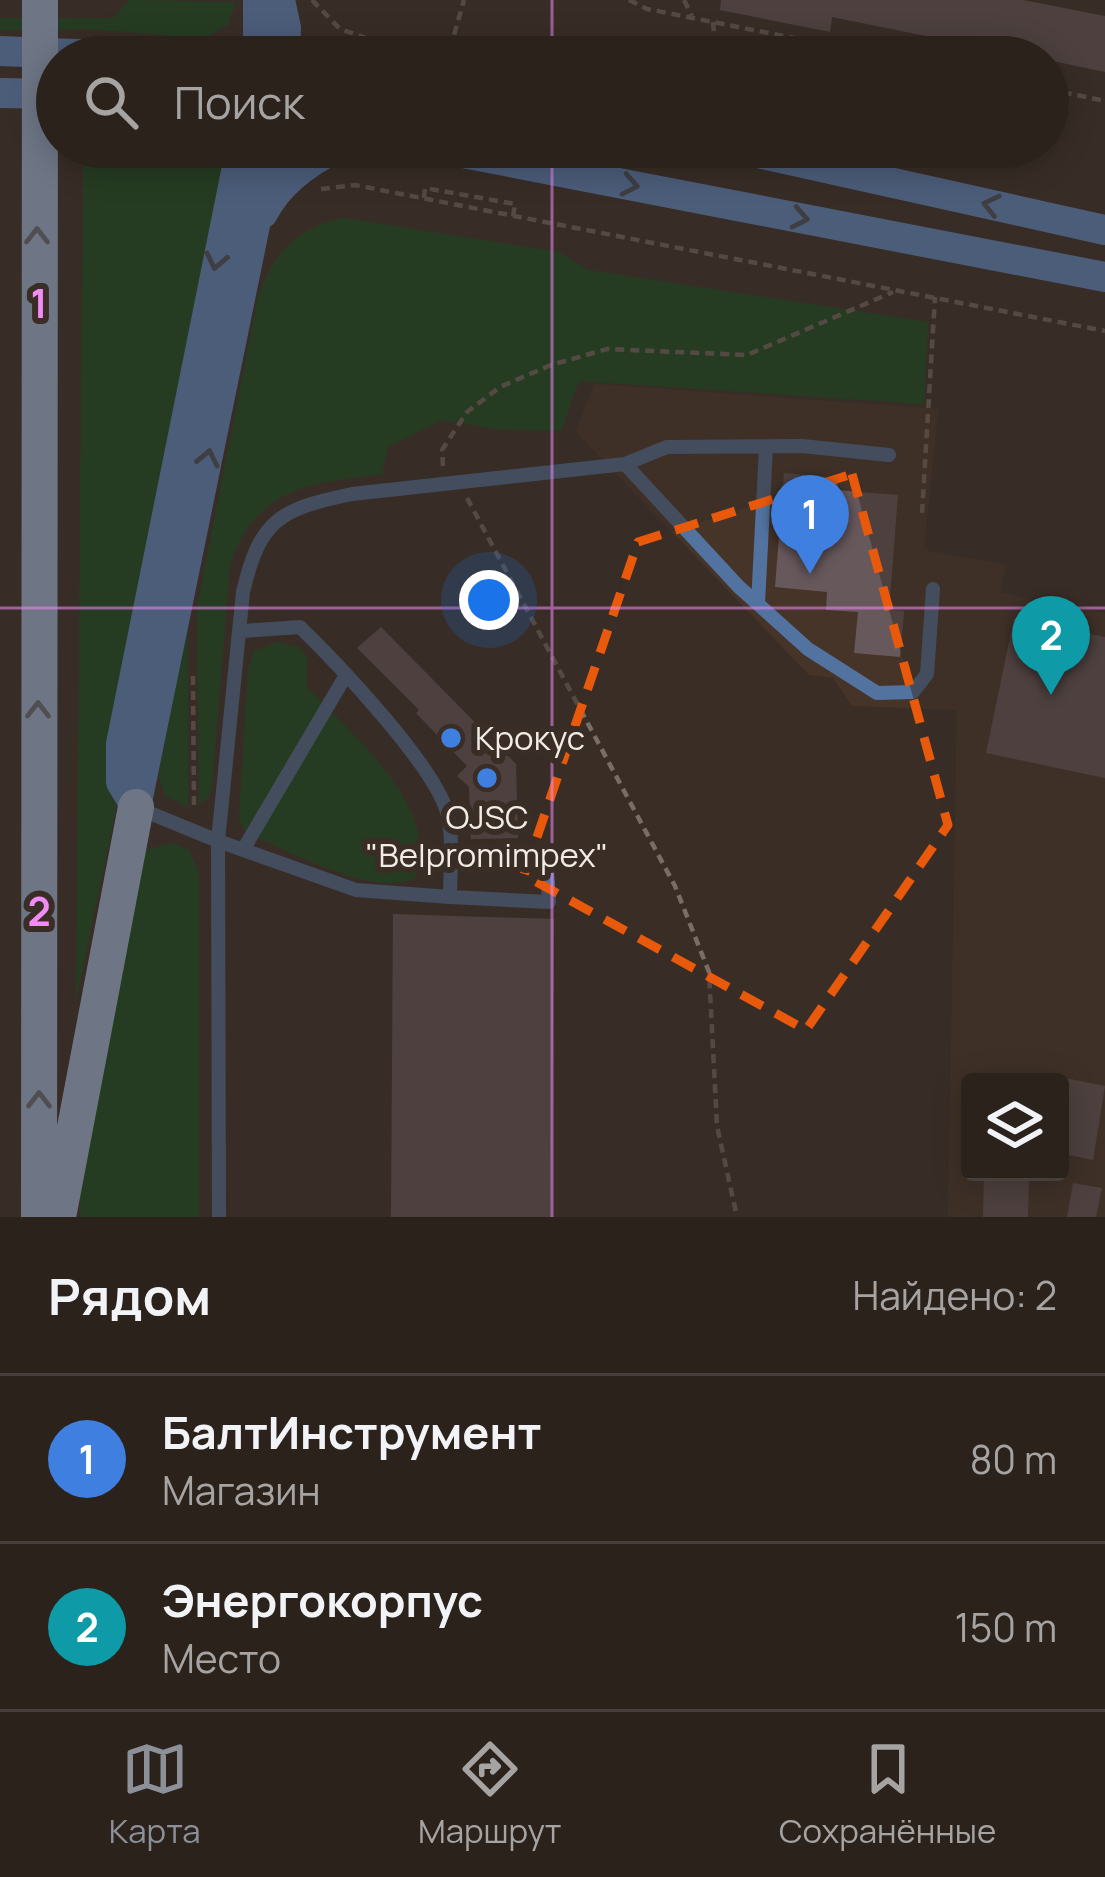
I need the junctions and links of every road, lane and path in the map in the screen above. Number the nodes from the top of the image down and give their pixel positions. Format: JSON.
{"nodes":[{"id":1,"x":40,"y":0,"type":"edge"},
{"id":2,"x":258,"y":0,"type":"edge"},
{"id":3,"x":280,"y":0,"type":"edge"},
{"id":4,"x":312,"y":0,"type":"edge"},
{"id":5,"x":464,"y":0,"type":"edge"},
{"id":6,"x":629,"y":0,"type":"edge"},
{"id":7,"x":683,"y":1,"type":"edge"},
{"id":8,"x":693,"y":18,"type":"junction"},
{"id":9,"x":759,"y":18,"type":"dead end"},
{"id":10,"x":713,"y":22,"type":"junction"},
{"id":11,"x":757,"y":30,"type":"junction"},
{"id":12,"x":39,"y":36,"type":"edge"},
{"id":13,"x":258,"y":36,"type":"edge"},
{"id":14,"x":286,"y":36,"type":"edge"},
{"id":15,"x":360,"y":36,"type":"edge"},
{"id":16,"x":454,"y":36,"type":"edge"},
{"id":17,"x":714,"y":36,"type":"edge"},
{"id":18,"x":787,"y":36,"type":"edge"},
{"id":19,"x":0,"y":51,"type":"edge"},
{"id":20,"x":36,"y":52,"type":"edge"},
{"id":21,"x":0,"y":93,"type":"edge"},
{"id":22,"x":1069,"y":93,"type":"edge"},
{"id":23,"x":36,"y":94,"type":"edge"},
{"id":24,"x":1105,"y":101,"type":"edge"},
{"id":25,"x":37,"y":168,"type":"edge"},
{"id":26,"x":237,"y":168,"type":"edge"},
{"id":27,"x":268,"y":168,"type":"edge"},
{"id":28,"x":301,"y":168,"type":"edge"},
{"id":29,"x":541,"y":168,"type":"edge"},
{"id":30,"x":826,"y":168,"type":"edge"},
{"id":31,"x":309,"y":194,"type":"dead end"},
{"id":32,"x":424,"y":201,"type":"junction"},
{"id":33,"x":513,"y":217,"type":"junction"},
{"id":34,"x":258,"y":224,"type":"junction"},
{"id":35,"x":1105,"y":230,"type":"edge"},
{"id":36,"x":1105,"y":277,"type":"edge"},
{"id":37,"x":897,"y":290,"type":"junction"},
{"id":38,"x":935,"y":297,"type":"junction"},
{"id":39,"x":1105,"y":331,"type":"edge"},
{"id":40,"x":766,"y":446,"type":"junction"},
{"id":41,"x":889,"y":455,"type":"dead end"},
{"id":42,"x":625,"y":464,"type":"junction"},
{"id":43,"x":451,"y":483,"type":"junction"},
{"id":44,"x":922,"y":513,"type":"dead end"},
{"id":45,"x":933,"y":589,"type":"dead end"},
{"id":46,"x":758,"y":604,"type":"junction"},
{"id":47,"x":242,"y":631,"type":"junction"},
{"id":48,"x":193,"y":673,"type":"dead end"},
{"id":49,"x":346,"y":675,"type":"junction"},
{"id":50,"x":136,"y":807,"type":"junction"},
{"id":51,"x":190,"y":829,"type":"junction"},
{"id":52,"x":218,"y":842,"type":"junction"},
{"id":53,"x":243,"y":850,"type":"junction"},
{"id":54,"x":546,"y":856,"type":"dead end"},
{"id":55,"x":450,"y":897,"type":"junction"},
{"id":56,"x":40,"y":1217,"type":"edge"},
{"id":57,"x":58,"y":1217,"type":"edge"},
{"id":58,"x":219,"y":1217,"type":"edge"},
{"id":59,"x":737,"y":1217,"type":"edge"}],
"edges":[{"from":12,"to":1,"type":"highway","one_way":true},
{"from":2,"to":13,"type":"main road"},
{"from":3,"to":14,"type":"main road"},
{"from":4,"to":15,"type":"path"},
{"from":5,"to":16,"type":"path"},
{"from":6,"to":8,"type":"path"},
{"from":7,"to":8,"type":"path"},
{"from":8,"to":10,"type":"path"},
{"from":9,"to":11,"type":"path"},
{"from":10,"to":11,"type":"path"},
{"from":10,"to":17,"type":"path"},
{"from":11,"to":18,"type":"path"},
{"from":19,"to":20,"type":"main road"},
{"from":21,"to":23,"type":"main road"},
{"from":22,"to":24,"type":"path"},
{"from":56,"to":25,"type":"highway","one_way":true},
{"from":26,"to":50,"type":"main road","one_way":true},
{"from":27,"to":34,"type":"main road"},
{"from":28,"to":34,"type":"main road"},
{"from":29,"to":36,"type":"main road","one_way":true},
{"from":35,"to":30,"type":"main road","one_way":true},
{"from":31,"to":32,"type":"path"},
{"from":32,"to":33,"type":"path"},
{"from":32,"to":33,"type":"path"},
{"from":33,"to":37,"type":"path"},
{"from":50,"to":34,"type":"main road","one_way":true},
{"from":37,"to":38,"type":"path"},
{"from":37,"to":43,"type":"path"},
{"from":38,"to":39,"type":"path"},
{"from":38,"to":44,"type":"path"},
{"from":40,"to":41,"type":"lane"},
{"from":40,"to":42,"type":"lane"},
{"from":40,"to":46,"type":"lane"},
{"from":42,"to":43,"type":"lane"},
{"from":42,"to":46,"type":"lane"},
{"from":43,"to":47,"type":"lane"},
{"from":43,"to":59,"type":"path"},
{"from":45,"to":46,"type":"lane"},
{"from":47,"to":49,"type":"lane"},
{"from":47,"to":52,"type":"lane"},
{"from":48,"to":51,"type":"path"},
{"from":49,"to":53,"type":"lane"},
{"from":49,"to":55,"type":"lane"},
{"from":50,"to":51,"type":"lane"},
{"from":50,"to":57,"type":"highway"},
{"from":51,"to":52,"type":"lane"},
{"from":52,"to":53,"type":"lane"},
{"from":52,"to":58,"type":"lane"},
{"from":53,"to":55,"type":"lane"},
{"from":54,"to":55,"type":"lane"}]}
